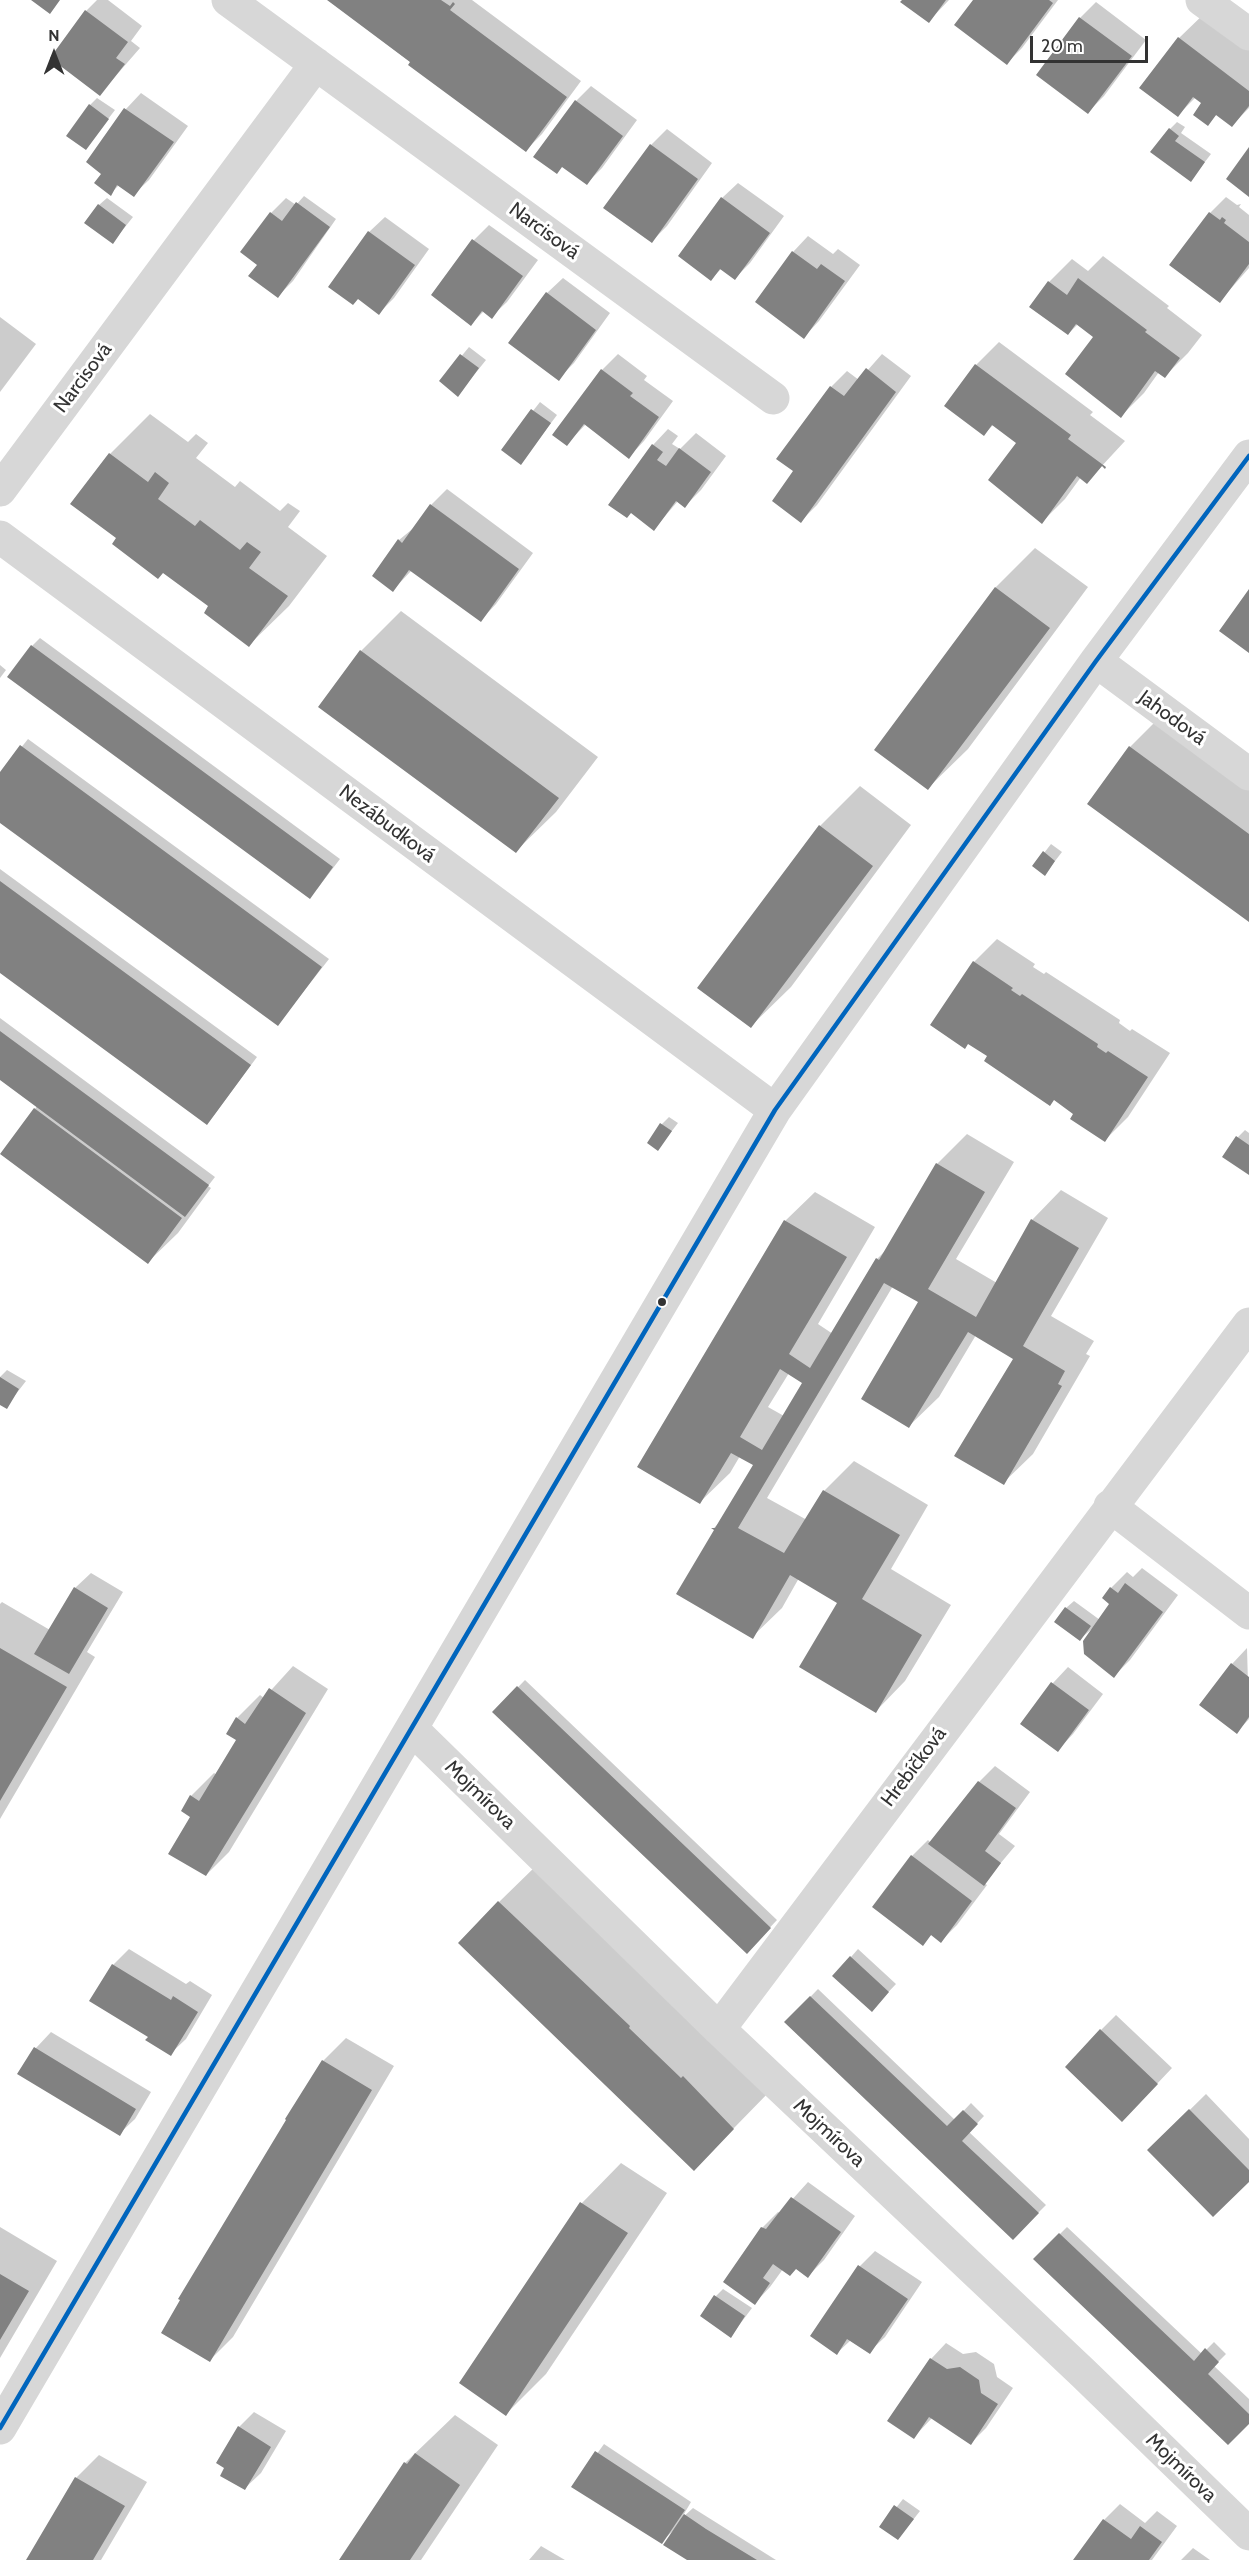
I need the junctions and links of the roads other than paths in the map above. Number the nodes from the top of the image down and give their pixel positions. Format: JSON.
{"nodes":[{"id":1,"x":228,"y":0,"type":"edge"},
{"id":2,"x":1202,"y":0,"type":"edge"},
{"id":3,"x":1249,"y":34,"type":"edge"},
{"id":4,"x":316,"y":64,"type":"junction"},
{"id":5,"x":773,"y":398,"type":"dead end"},
{"id":6,"x":1249,"y":456,"type":"edge"},
{"id":7,"x":0,"y":490,"type":"edge"},
{"id":8,"x":2,"y":543,"type":"edge"},
{"id":9,"x":1096,"y":661,"type":"junction"},
{"id":10,"x":1249,"y":774,"type":"edge"},
{"id":11,"x":775,"y":1110,"type":"junction"},
{"id":12,"x":1249,"y":1323,"type":"edge"},
{"id":13,"x":1110,"y":1506,"type":"junction"},
{"id":14,"x":1249,"y":1613,"type":"edge"},
{"id":15,"x":412,"y":1729,"type":"junction"},
{"id":16,"x":719,"y":2029,"type":"junction"},
{"id":17,"x":0,"y":2428,"type":"edge"},
{"id":18,"x":1249,"y":2534,"type":"edge"}],
"edges":[{"from":1,"to":4,"type":"street","name":"Narcisová"},
{"from":2,"to":3,"type":"street"},
{"from":4,"to":5,"type":"street","name":"Narcisová"},
{"from":4,"to":7,"type":"street","name":"Narcisová"},
{"from":6,"to":9,"type":"street"},
{"from":8,"to":11,"type":"street","name":"Nezábudková"},
{"from":9,"to":10,"type":"street","name":"Jahodová"},
{"from":9,"to":11,"type":"street"},
{"from":11,"to":15,"type":"street"},
{"from":12,"to":13,"type":"street","name":"Hrebíčková"},
{"from":13,"to":14,"type":"street"},
{"from":13,"to":16,"type":"street","name":"Hrebíčková"},
{"from":15,"to":16,"type":"street","name":"Mojmírova"},
{"from":15,"to":17,"type":"street"},
{"from":16,"to":18,"type":"street","name":"Mojmírova"}]}
